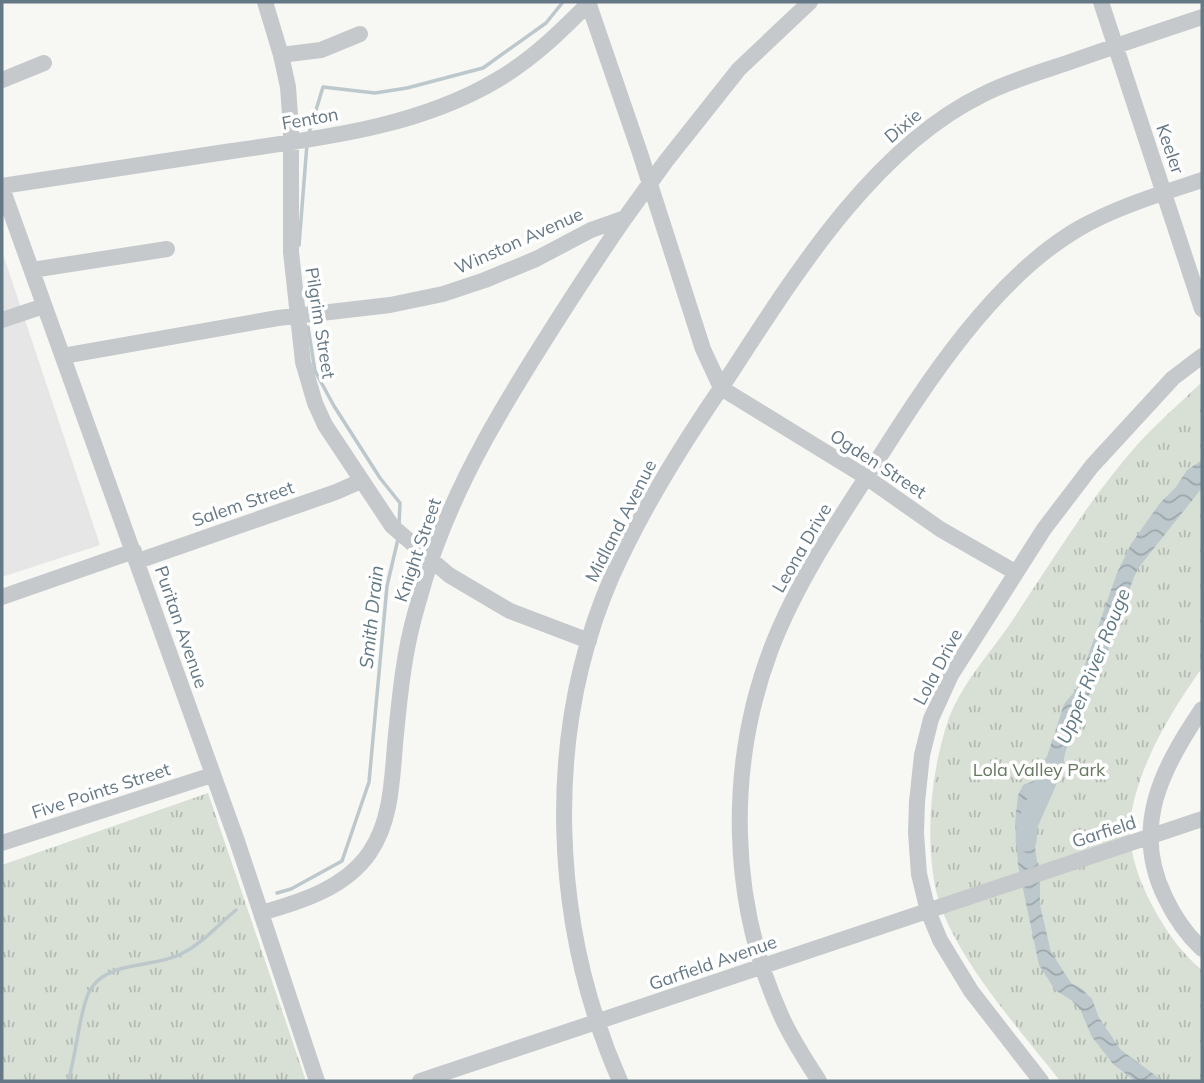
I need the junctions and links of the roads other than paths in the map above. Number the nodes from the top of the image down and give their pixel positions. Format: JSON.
{"nodes":[{"id":1,"x":264,"y":2,"type":"edge"},
{"id":2,"x":589,"y":2,"type":"edge"},
{"id":3,"x":810,"y":2,"type":"edge"},
{"id":4,"x":1101,"y":2,"type":"edge"},
{"id":5,"x":1202,"y":17,"type":"edge"},
{"id":6,"x":360,"y":34,"type":"dead end"},
{"id":7,"x":1115,"y":46,"type":"junction"},
{"id":8,"x":281,"y":55,"type":"junction"},
{"id":9,"x":44,"y":63,"type":"dead end"},
{"id":10,"x":2,"y":80,"type":"edge"},
{"id":11,"x":290,"y":142,"type":"junction"},
{"id":12,"x":1202,"y":180,"type":"edge"},
{"id":13,"x":650,"y":184,"type":"junction"},
{"id":14,"x":2,"y":187,"type":"edge"},
{"id":15,"x":1164,"y":193,"type":"junction"},
{"id":16,"x":625,"y":218,"type":"junction"},
{"id":17,"x":167,"y":249,"type":"dead end"},
{"id":18,"x":32,"y":271,"type":"junction"},
{"id":19,"x":44,"y":306,"type":"junction"},
{"id":20,"x":1202,"y":309,"type":"edge"},
{"id":21,"x":296,"y":315,"type":"junction"},
{"id":22,"x":2,"y":320,"type":"edge"},
{"id":23,"x":63,"y":356,"type":"junction"},
{"id":24,"x":1202,"y":356,"type":"edge"},
{"id":25,"x":720,"y":388,"type":"junction"},
{"id":26,"x":866,"y":477,"type":"junction"},
{"id":27,"x":361,"y":481,"type":"junction"},
{"id":28,"x":136,"y":556,"type":"junction"},
{"id":29,"x":431,"y":560,"type":"junction"},
{"id":30,"x":1015,"y":572,"type":"junction"},
{"id":31,"x":2,"y":597,"type":"edge"},
{"id":32,"x":589,"y":641,"type":"junction"},
{"id":33,"x":1202,"y":709,"type":"edge"},
{"id":34,"x":212,"y":775,"type":"junction"},
{"id":35,"x":1202,"y":819,"type":"edge"},
{"id":36,"x":1149,"y":836,"type":"junction"},
{"id":37,"x":2,"y":843,"type":"edge"},
{"id":38,"x":1017,"y":881,"type":"joint"},
{"id":39,"x":928,"y":911,"type":"junction"},
{"id":40,"x":261,"y":913,"type":"junction"},
{"id":41,"x":1202,"y":949,"type":"edge"},
{"id":42,"x":763,"y":966,"type":"junction"},
{"id":43,"x":597,"y":1022,"type":"junction"},
{"id":44,"x":317,"y":1081,"type":"edge"},
{"id":45,"x":420,"y":1081,"type":"edge"},
{"id":46,"x":620,"y":1081,"type":"edge"},
{"id":47,"x":819,"y":1081,"type":"edge"},
{"id":48,"x":1041,"y":1081,"type":"edge"}],
"edges":[{"from":1,"to":8,"type":"street","name":"Pilgrim Street"},
{"from":2,"to":11,"type":"street","name":"Fenton"},
{"from":2,"to":13,"type":"street"},
{"from":3,"to":13,"type":"street"},
{"from":4,"to":7,"type":"street","name":"Keeler"},
{"from":5,"to":7,"type":"street","name":"Dixie"},
{"from":6,"to":8,"type":"street"},
{"from":7,"to":15,"type":"street","name":"Keeler"},
{"from":7,"to":25,"type":"street","name":"Dixie"},
{"from":8,"to":11,"type":"street","name":"Pilgrim Street"},
{"from":9,"to":10,"type":"street"},
{"from":11,"to":14,"type":"street","name":"Fenton"},
{"from":11,"to":21,"type":"street","name":"Pilgrim Street"},
{"from":12,"to":15,"type":"street","name":"Leona Drive"},
{"from":13,"to":16,"type":"street"},
{"from":13,"to":25,"type":"street"},
{"from":14,"to":18,"type":"street","name":"Puritan Avenue"},
{"from":15,"to":20,"type":"street","name":"Keeler"},
{"from":15,"to":26,"type":"street","name":"Leona Drive"},
{"from":16,"to":21,"type":"street","name":"Winston Avenue"},
{"from":16,"to":29,"type":"street","name":"Knight Street"},
{"from":17,"to":18,"type":"street"},
{"from":18,"to":19,"type":"street","name":"Puritan Avenue"},
{"from":19,"to":22,"type":"street"},
{"from":19,"to":23,"type":"street","name":"Puritan Avenue"},
{"from":21,"to":23,"type":"street","name":"Winston Avenue"},
{"from":21,"to":27,"type":"street","name":"Pilgrim Street"},
{"from":23,"to":28,"type":"street","name":"Puritan Avenue"},
{"from":24,"to":30,"type":"street","name":"Lola Drive"},
{"from":25,"to":26,"type":"street","name":"Ogden Street"},
{"from":25,"to":32,"type":"street","name":"Midland Avenue"},
{"from":26,"to":30,"type":"street","name":"Ogden Street"},
{"from":26,"to":42,"type":"street","name":"Leona Drive"},
{"from":27,"to":28,"type":"street","name":"Salem Street"},
{"from":27,"to":29,"type":"street","name":"Pilgrim Street"},
{"from":28,"to":31,"type":"street","name":"Salem Street"},
{"from":28,"to":34,"type":"street","name":"Puritan Avenue"},
{"from":29,"to":32,"type":"street","name":"Pilgrim Street"},
{"from":29,"to":40,"type":"street","name":"Knight Street"},
{"from":30,"to":39,"type":"street","name":"Lola Drive"},
{"from":32,"to":43,"type":"street","name":"Midland Avenue"},
{"from":33,"to":36,"type":"street"},
{"from":34,"to":37,"type":"street","name":"Five Points Street"},
{"from":34,"to":40,"type":"street","name":"Puritan Avenue"},
{"from":35,"to":36,"type":"street","name":"Garfield"},
{"from":36,"to":38,"type":"street","name":"Garfield"},
{"from":36,"to":41,"type":"street"},
{"from":38,"to":39,"type":"street","name":"Garfield Avenue"},
{"from":39,"to":42,"type":"street","name":"Garfield Avenue"},
{"from":39,"to":48,"type":"street","name":"Lola Drive"},
{"from":40,"to":44,"type":"street","name":"Puritan Avenue"},
{"from":42,"to":43,"type":"street","name":"Garfield Avenue"},
{"from":42,"to":47,"type":"street","name":"Leona Drive"},
{"from":43,"to":45,"type":"street","name":"Garfield Avenue"},
{"from":43,"to":46,"type":"street","name":"Midland Avenue"}]}
